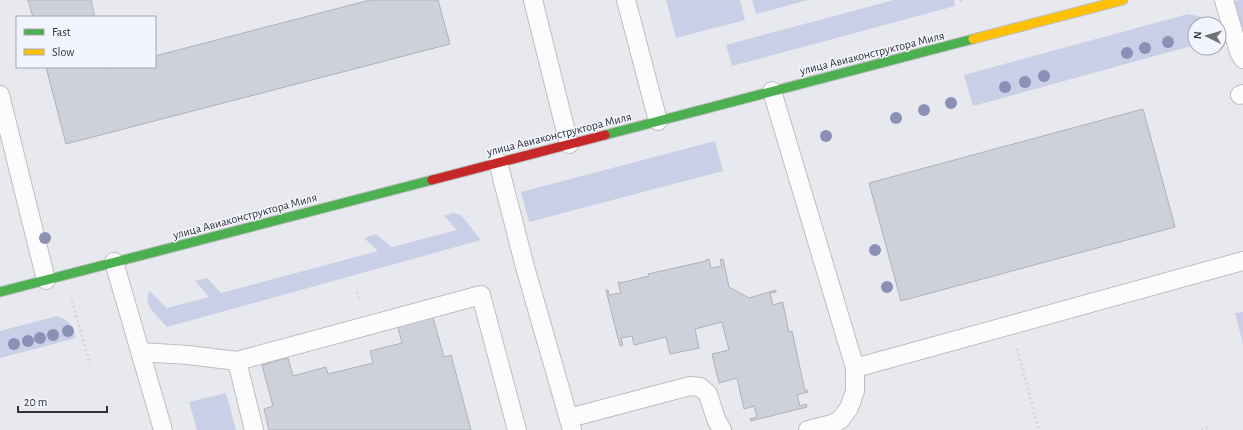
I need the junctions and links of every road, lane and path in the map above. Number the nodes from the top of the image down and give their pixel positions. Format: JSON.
{"nodes":[{"id":1,"x":533,"y":0,"type":"edge"},
{"id":2,"x":626,"y":0,"type":"edge"},
{"id":3,"x":961,"y":0,"type":"edge"},
{"id":4,"x":1123,"y":0,"type":"edge"},
{"id":5,"x":1224,"y":0,"type":"edge"},
{"id":6,"x":962,"y":4,"type":"dead end"},
{"id":7,"x":1243,"y":59,"type":"edge"},
{"id":8,"x":772,"y":91,"type":"junction"},
{"id":9,"x":0,"y":95,"type":"edge"},
{"id":10,"x":658,"y":121,"type":"junction"},
{"id":11,"x":569,"y":144,"type":"junction"},
{"id":12,"x":498,"y":162,"type":"junction"},
{"id":13,"x":1243,"y":261,"type":"edge"},
{"id":14,"x":114,"y":262,"type":"junction"},
{"id":15,"x":46,"y":280,"type":"junction"},
{"id":16,"x":0,"y":292,"type":"edge"},
{"id":17,"x":1011,"y":325,"type":"junction"},
{"id":18,"x":140,"y":352,"type":"junction"},
{"id":19,"x":237,"y":361,"type":"junction"},
{"id":20,"x":855,"y":368,"type":"junction"},
{"id":21,"x":570,"y":424,"type":"edge"},
{"id":22,"x":163,"y":430,"type":"edge"},
{"id":23,"x":254,"y":430,"type":"edge"},
{"id":24,"x":516,"y":430,"type":"edge"},
{"id":25,"x":722,"y":430,"type":"edge"},
{"id":26,"x":808,"y":430,"type":"edge"},
{"id":27,"x":1039,"y":430,"type":"edge"},
{"id":28,"x":1201,"y":430,"type":"edge"},
{"id":29,"x":1208,"y":430,"type":"edge"}],
"edges":[{"from":1,"to":11,"type":"lane"},
{"from":2,"to":10,"type":"lane"},
{"from":3,"to":6,"type":"path"},
{"from":4,"to":8,"type":"street","name":"улица Авиаконструктора Миля"},
{"from":5,"to":7,"type":"lane"},
{"from":8,"to":10,"type":"street","name":"улица Авиаконструктора Миля"},
{"from":8,"to":20,"type":"lane"},
{"from":9,"to":15,"type":"lane"},
{"from":10,"to":11,"type":"street","name":"улица Авиаконструктора Миля"},
{"from":11,"to":12,"type":"street","name":"улица Авиаконструктора Миля"},
{"from":12,"to":14,"type":"street","name":"улица Авиаконструктора Миля"},
{"from":12,"to":21,"type":"lane"},
{"from":13,"to":17,"type":"lane"},
{"from":14,"to":15,"type":"street","name":"улица Авиаконструктора Миля"},
{"from":14,"to":18,"type":"lane"},
{"from":15,"to":16,"type":"street","name":"улица Авиаконструктора Миля"},
{"from":17,"to":20,"type":"lane"},
{"from":17,"to":27,"type":"path"},
{"from":18,"to":19,"type":"lane"},
{"from":18,"to":22,"type":"lane"},
{"from":19,"to":23,"type":"lane"},
{"from":19,"to":24,"type":"lane"},
{"from":20,"to":26,"type":"lane"},
{"from":21,"to":25,"type":"lane"},
{"from":28,"to":29,"type":"path"}]}
